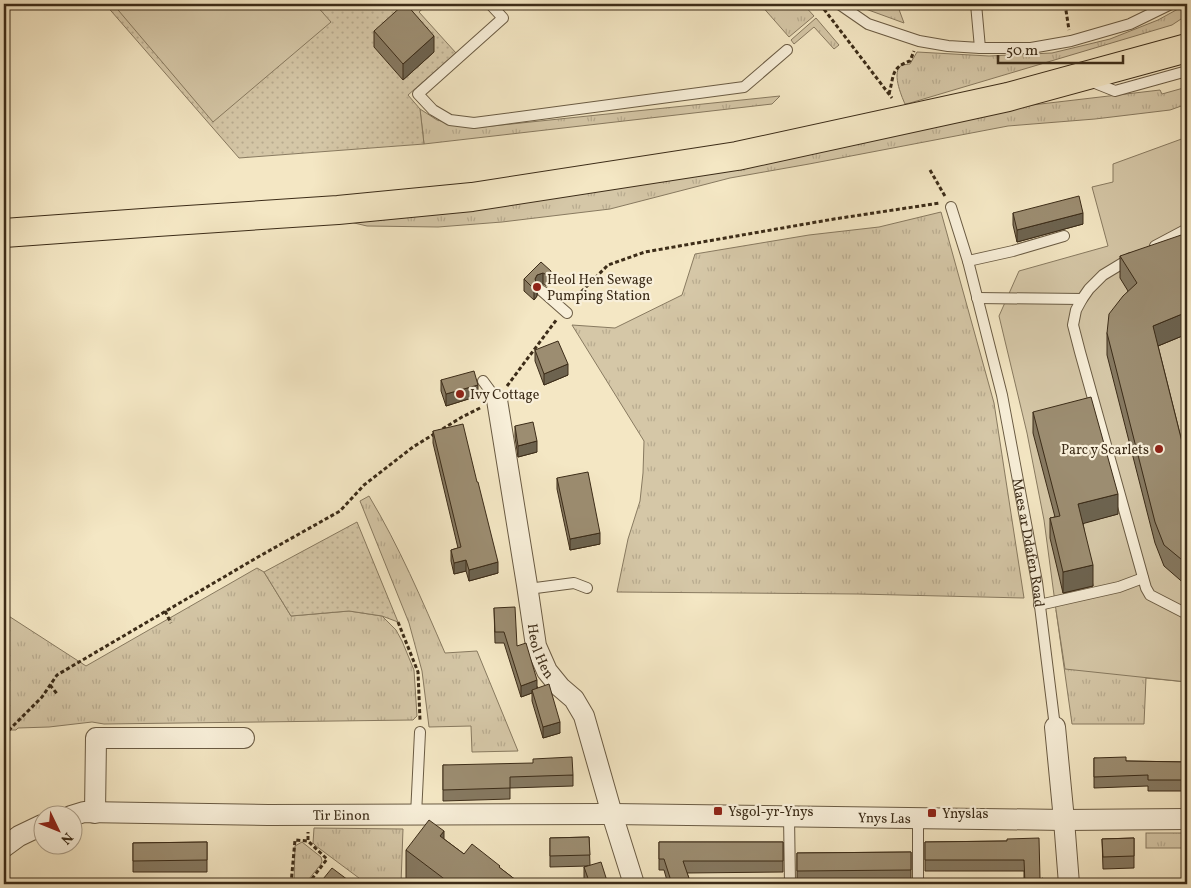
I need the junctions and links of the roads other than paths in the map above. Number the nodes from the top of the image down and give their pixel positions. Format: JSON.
{"nodes":[{"id":1,"x":490,"y":4,"type":"edge"},
{"id":2,"x":839,"y":4,"type":"edge"},
{"id":3,"x":976,"y":4,"type":"edge"},
{"id":4,"x":1171,"y":4,"type":"edge"},
{"id":5,"x":980,"y":48,"type":"junction"},
{"id":6,"x":1187,"y":48,"type":"edge"},
{"id":7,"x":787,"y":50,"type":"dead end"},
{"id":8,"x":1187,"y":71,"type":"edge"},
{"id":9,"x":1081,"y":77,"type":"junction"},
{"id":10,"x":949,"y":204,"type":"road end"},
{"id":11,"x":1187,"y":229,"type":"edge"},
{"id":12,"x":4,"y":233,"type":"edge"},
{"id":13,"x":1064,"y":236,"type":"dead end"},
{"id":14,"x":968,"y":261,"type":"junction"},
{"id":15,"x":542,"y":291,"type":"dead end"},
{"id":16,"x":978,"y":298,"type":"junction"},
{"id":17,"x":1082,"y":299,"type":"junction"},
{"id":18,"x":566,"y":312,"type":"road end"},
{"id":19,"x":483,"y":381,"type":"dead end"},
{"id":20,"x":497,"y":400,"type":"joint"},
{"id":21,"x":1143,"y":578,"type":"junction"},
{"id":22,"x":587,"y":588,"type":"dead end"},
{"id":23,"x":528,"y":589,"type":"junction"},
{"id":24,"x":1039,"y":605,"type":"junction"},
{"id":25,"x":1187,"y":614,"type":"edge"},
{"id":26,"x":1055,"y":727,"type":"joint"},
{"id":27,"x":420,"y":732,"type":"road end"},
{"id":28,"x":244,"y":738,"type":"dead end"},
{"id":29,"x":82,"y":813,"type":"edge"},
{"id":30,"x":95,"y":813,"type":"junction"},
{"id":31,"x":612,"y":814,"type":"junction"},
{"id":32,"x":416,"y":815,"type":"junction"},
{"id":33,"x":789,"y":816,"type":"junction"},
{"id":34,"x":918,"y":818,"type":"junction"},
{"id":35,"x":1187,"y":819,"type":"edge"},
{"id":36,"x":1064,"y":820,"type":"junction"},
{"id":37,"x":32,"y":830,"type":"edge"},
{"id":38,"x":4,"y":848,"type":"edge"},
{"id":39,"x":634,"y":884,"type":"edge"},
{"id":40,"x":790,"y":884,"type":"edge"},
{"id":41,"x":918,"y":884,"type":"edge"},
{"id":42,"x":1069,"y":884,"type":"edge"}],
"edges":[{"from":1,"to":7,"type":"lane"},
{"from":2,"to":5,"type":"lane"},
{"from":3,"to":5,"type":"lane"},
{"from":4,"to":5,"type":"lane"},
{"from":6,"to":9,"type":"main road"},
{"from":8,"to":9,"type":"lane"},
{"from":9,"to":12,"type":"main road"},
{"from":10,"to":14,"type":"lane","name":"Maes ar Ddafen Road"},
{"from":11,"to":17,"type":"lane"},
{"from":13,"to":14,"type":"lane"},
{"from":14,"to":16,"type":"lane","name":"Maes ar Ddafen Road"},
{"from":15,"to":18,"type":"lane"},
{"from":16,"to":17,"type":"lane"},
{"from":16,"to":24,"type":"lane","name":"Maes ar Ddafen Road"},
{"from":17,"to":21,"type":"lane"},
{"from":19,"to":20,"type":"lane"},
{"from":20,"to":23,"type":"street","name":"Heol Hen"},
{"from":21,"to":24,"type":"lane"},
{"from":21,"to":25,"type":"lane"},
{"from":22,"to":23,"type":"lane"},
{"from":23,"to":31,"type":"street","name":"Heol Hen"},
{"from":24,"to":26,"type":"lane","name":"Maes ar Ddafen Road"},
{"from":26,"to":36,"type":"street","name":"Maes ar Ddafen Road"},
{"from":27,"to":32,"type":"lane"},
{"from":28,"to":30,"type":"street"},
{"from":29,"to":30,"type":"street","name":"Tir Einon"},
{"from":30,"to":32,"type":"street","name":"Tir Einon"},
{"from":31,"to":32,"type":"street","name":"Tir Einon"},
{"from":31,"to":33,"type":"street","name":"Ynys Las"},
{"from":31,"to":39,"type":"street","name":"Heol Hen"},
{"from":33,"to":34,"type":"street","name":"Ynys Las"},
{"from":33,"to":40,"type":"lane"},
{"from":34,"to":36,"type":"street","name":"Ynys Las"},
{"from":34,"to":41,"type":"lane"},
{"from":35,"to":36,"type":"street","name":"Ynys Las"},
{"from":36,"to":42,"type":"street","name":"Maes ar Ddafen Road"},
{"from":37,"to":38,"type":"street"}]}
